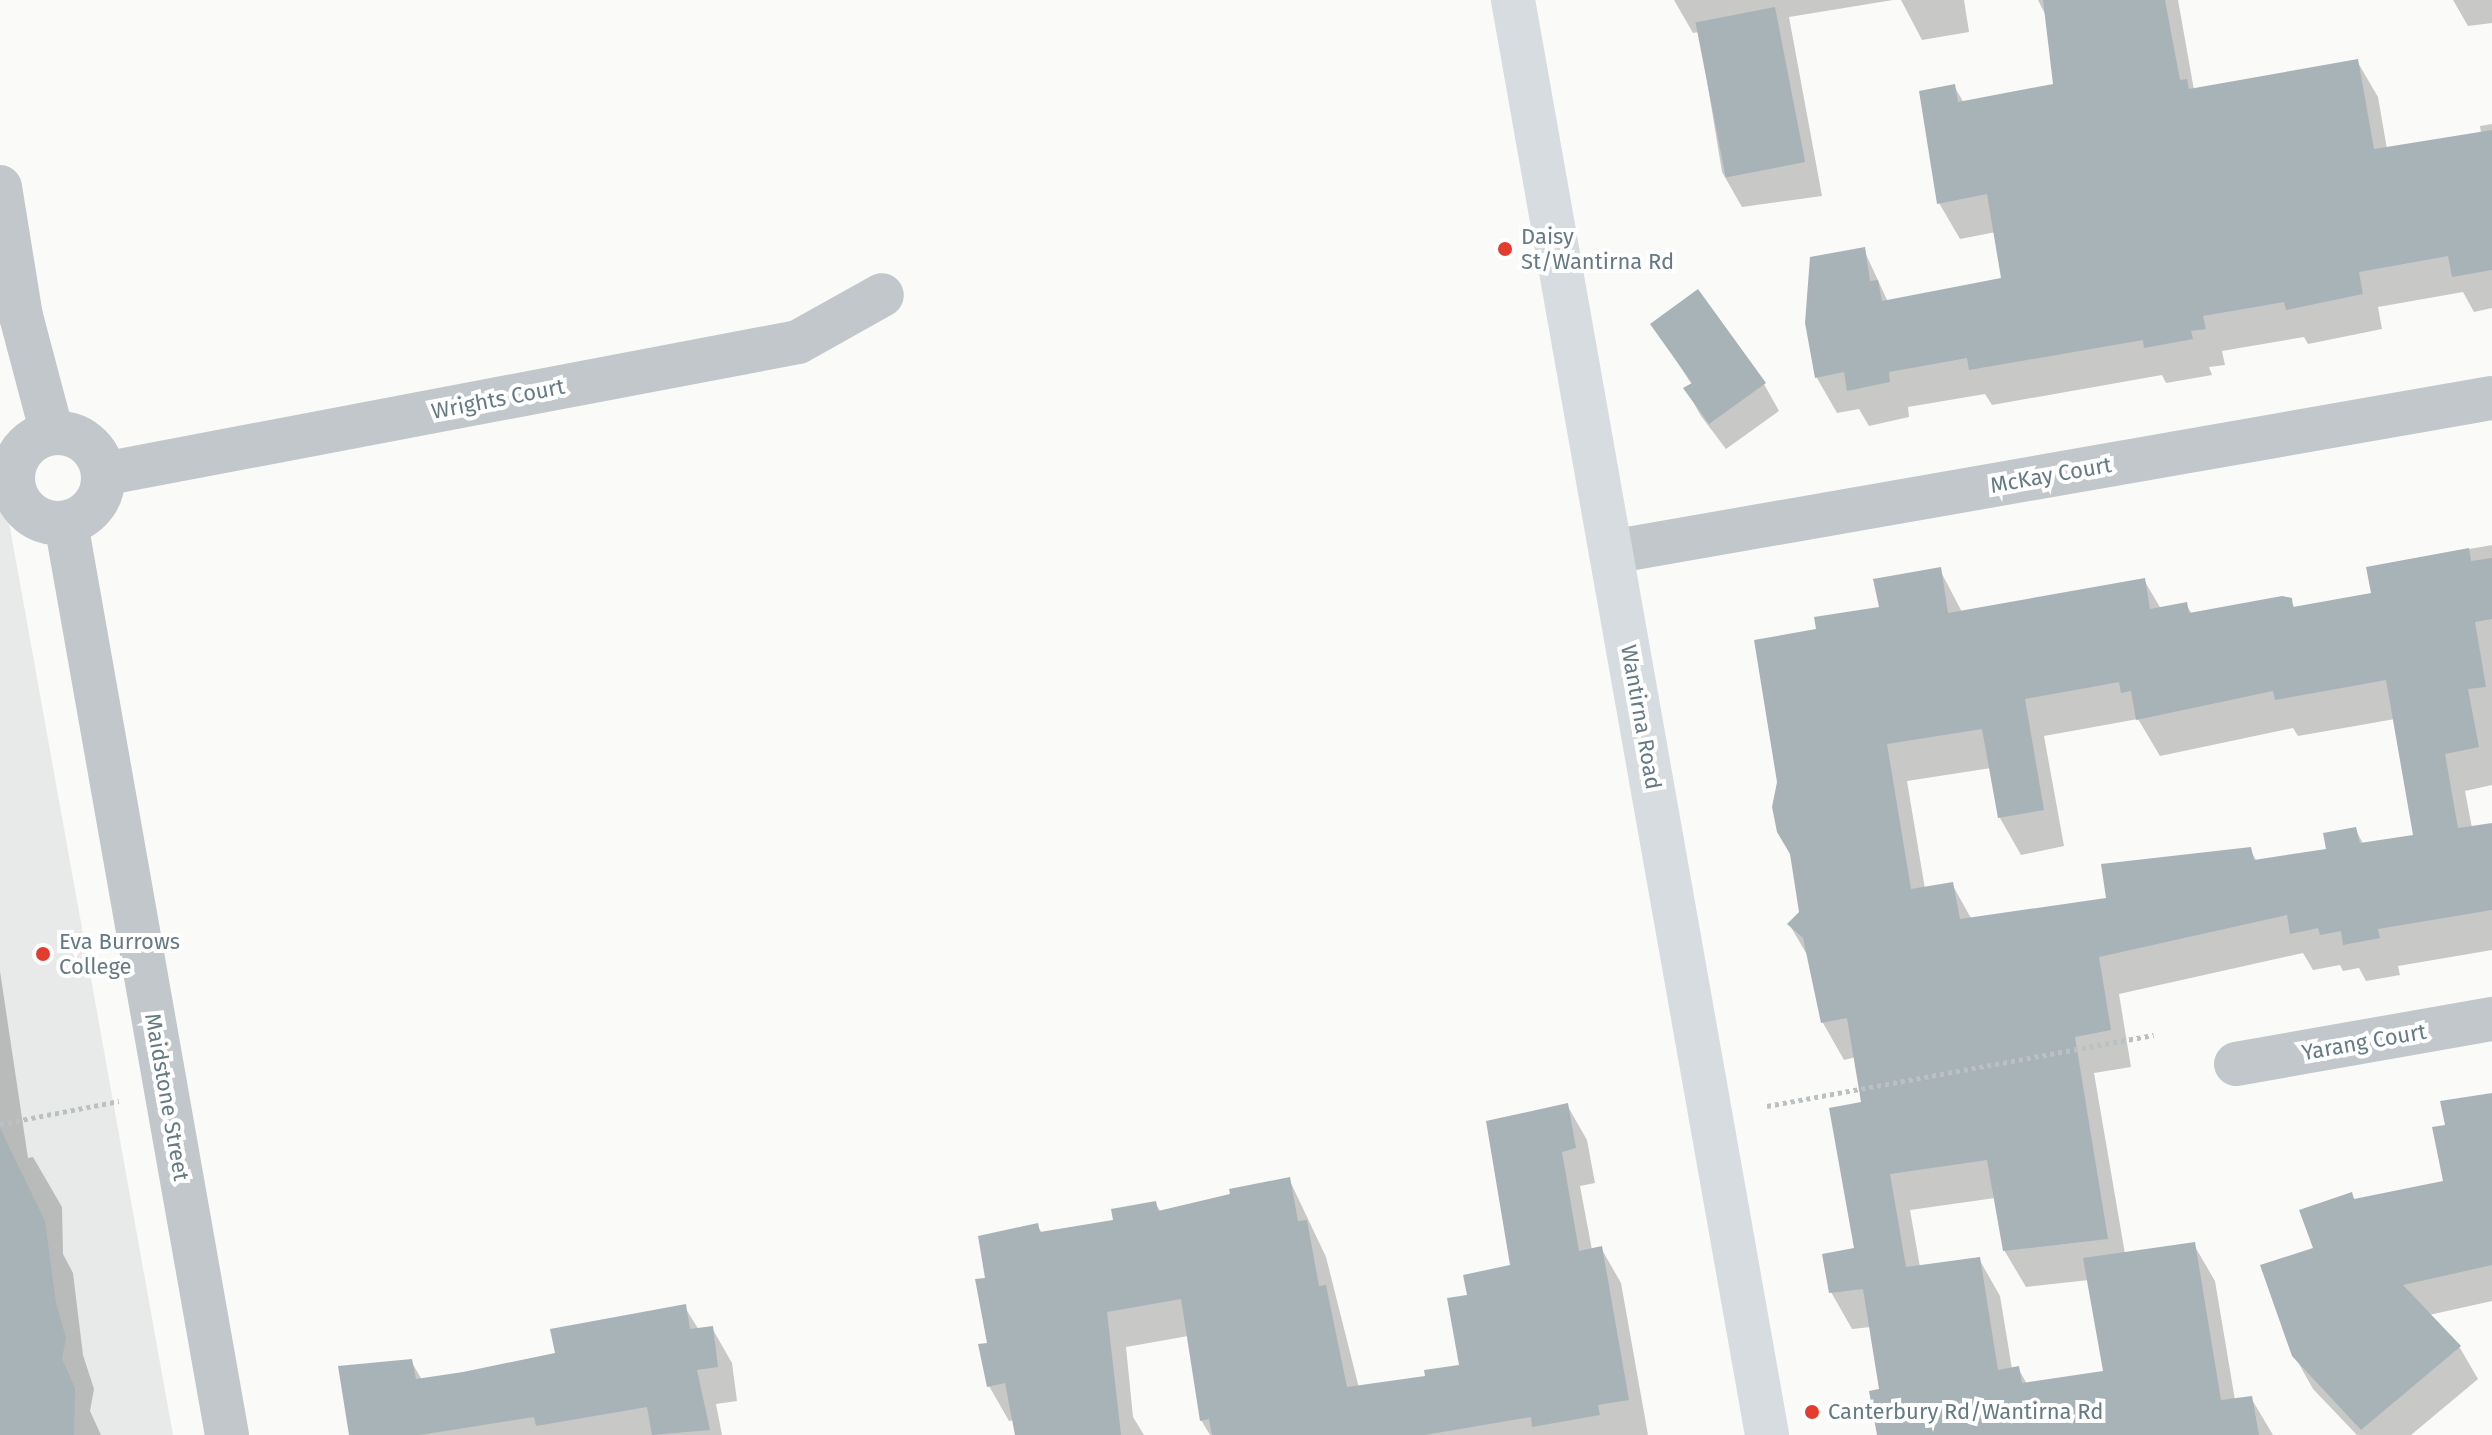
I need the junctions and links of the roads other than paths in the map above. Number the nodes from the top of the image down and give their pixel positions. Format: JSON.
{"nodes":[{"id":1,"x":1513,"y":0,"type":"edge"},
{"id":2,"x":0,"y":187,"type":"edge"},
{"id":3,"x":882,"y":295,"type":"dead end"},
{"id":4,"x":2492,"y":398,"type":"edge"},
{"id":5,"x":52,"y":433,"type":"junction"},
{"id":6,"x":103,"y":474,"type":"junction"},
{"id":7,"x":66,"y":523,"type":"junction"},
{"id":8,"x":1611,"y":552,"type":"junction"},
{"id":9,"x":2492,"y":1019,"type":"edge"},
{"id":10,"x":2236,"y":1064,"type":"dead end"},
{"id":11,"x":227,"y":1435,"type":"edge"},
{"id":12,"x":1767,"y":1435,"type":"edge"}],
"edges":[{"from":1,"to":8,"type":"main road","name":"Wantirna Road"},
{"from":2,"to":5,"type":"street"},
{"from":3,"to":6,"type":"street","name":"Wrights Court"},
{"from":4,"to":8,"type":"street","name":"McKay Court"},
{"from":5,"to":6,"type":"street"},
{"from":5,"to":7,"type":"street"},
{"from":6,"to":7,"type":"street"},
{"from":7,"to":11,"type":"street","name":"Maidstone Street"},
{"from":8,"to":12,"type":"main road","name":"Wantirna Road"},
{"from":9,"to":10,"type":"street","name":"Yarang Court"}]}
